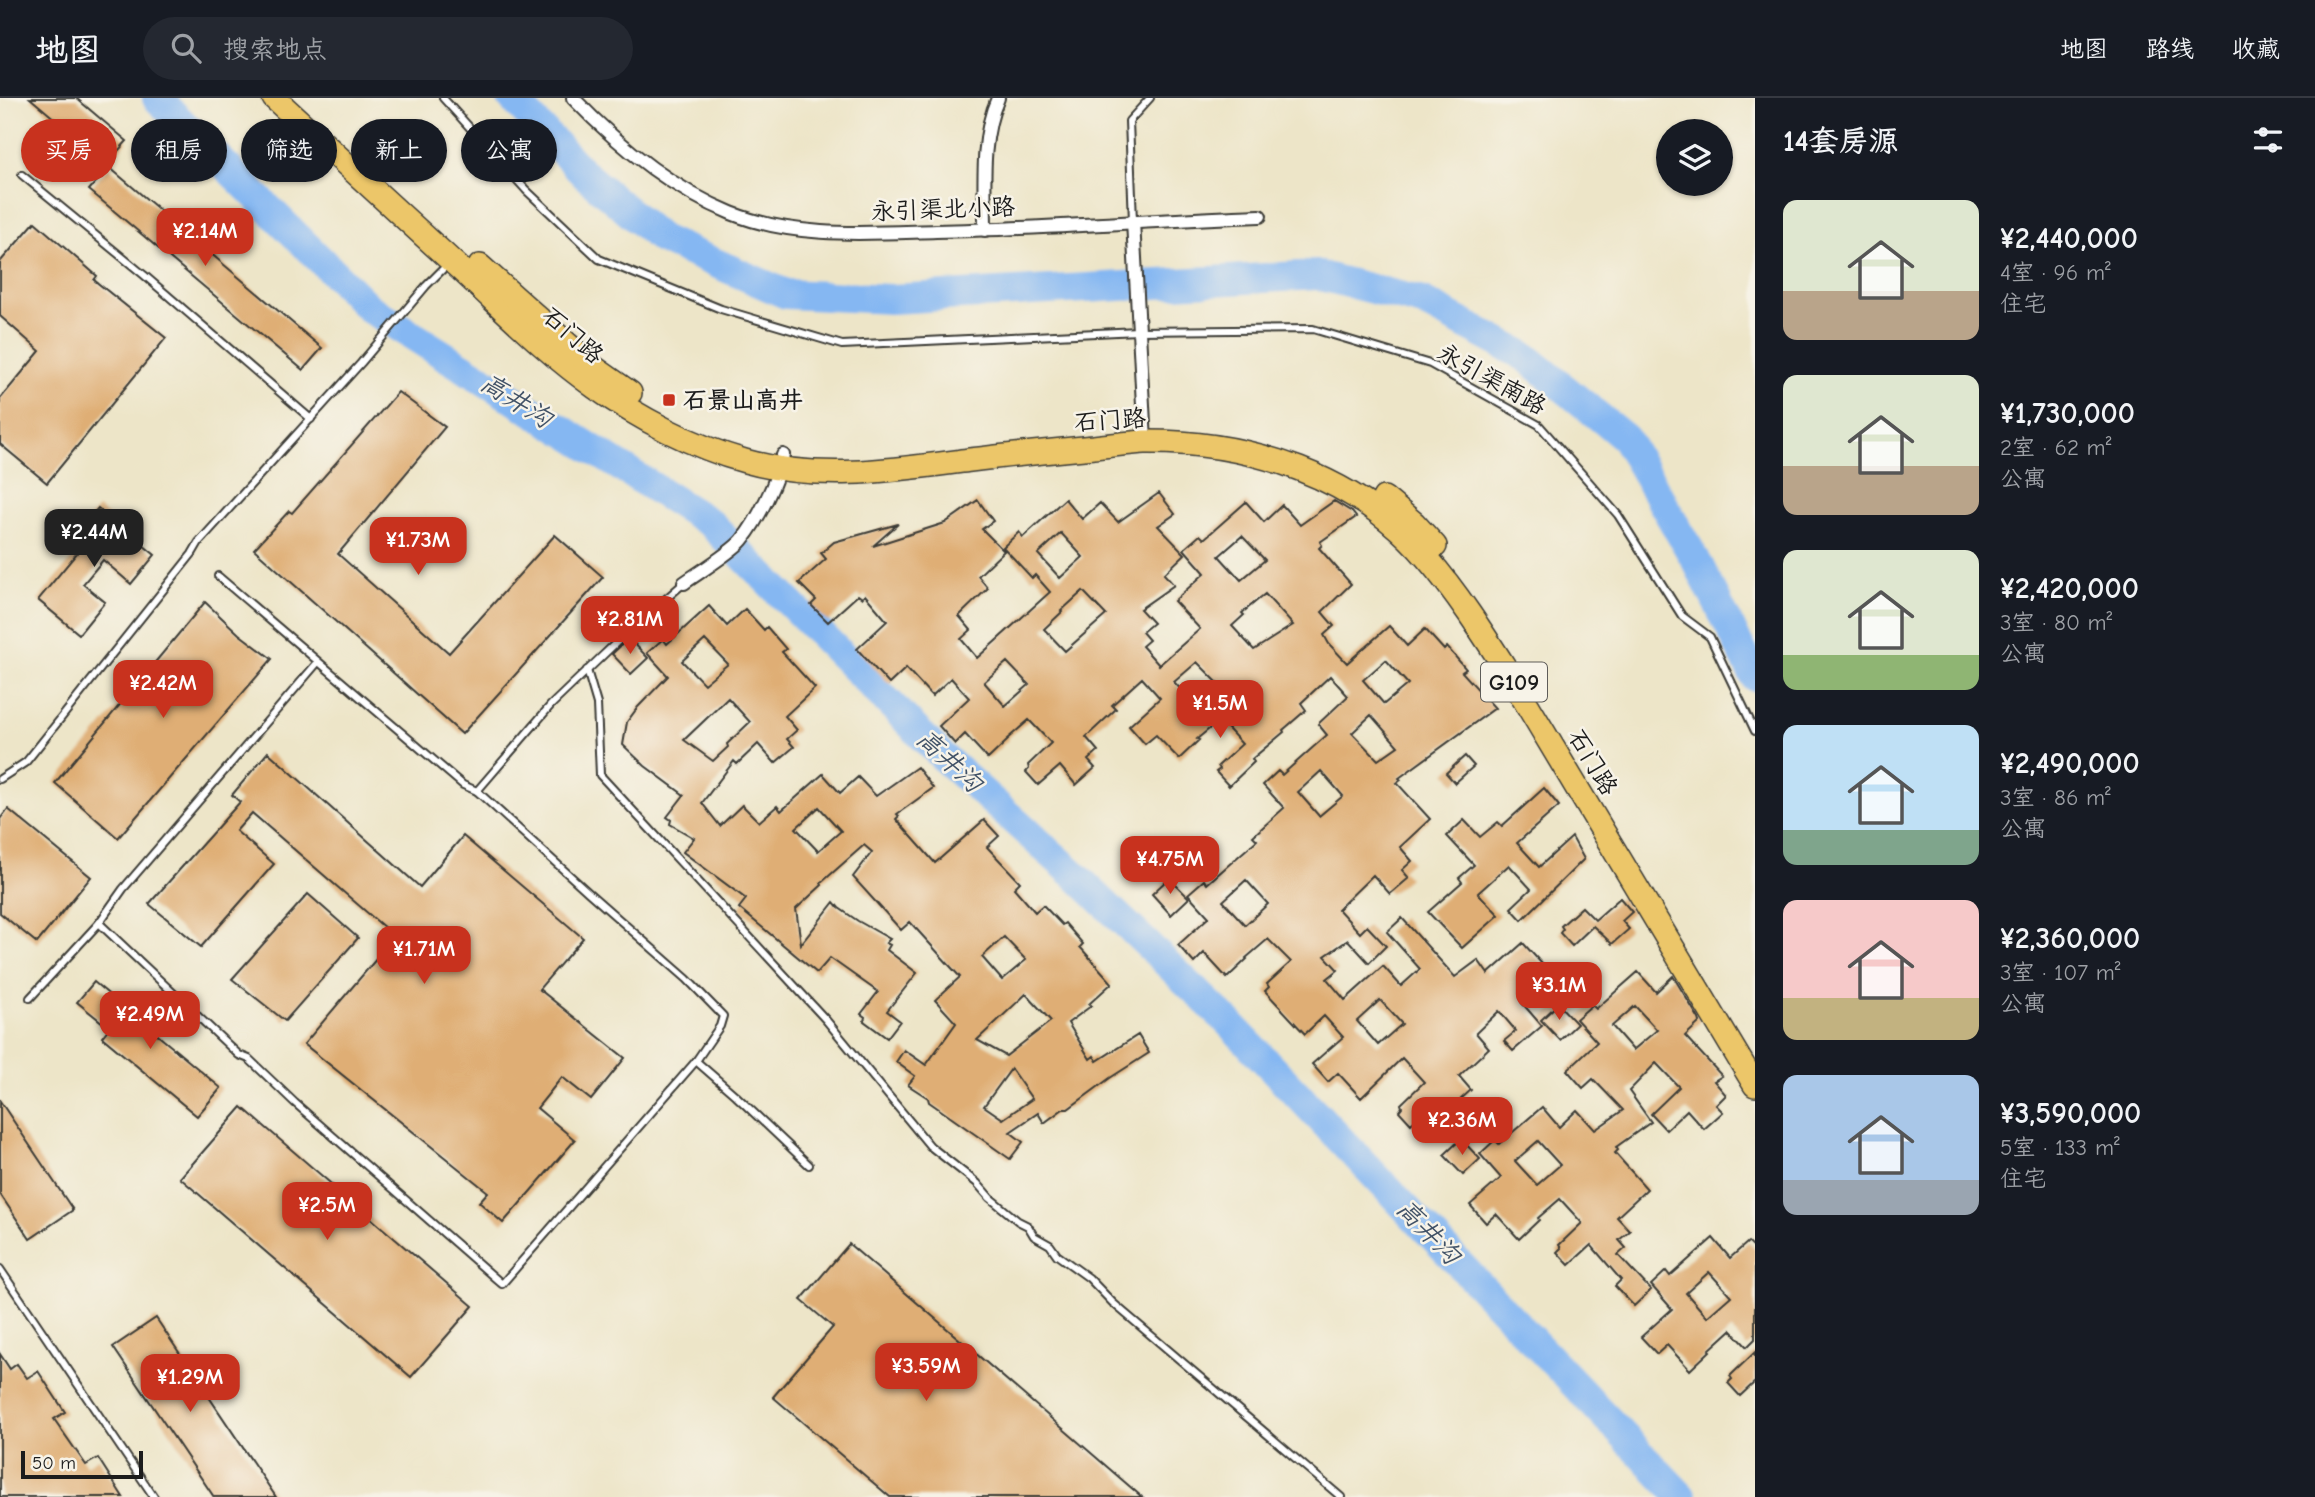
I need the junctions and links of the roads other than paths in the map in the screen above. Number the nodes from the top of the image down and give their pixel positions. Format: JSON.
{"nodes":[{"id":1,"x":274,"y":98,"type":"edge"},
{"id":2,"x":298,"y":98,"type":"edge"},
{"id":3,"x":443,"y":98,"type":"edge"},
{"id":4,"x":573,"y":98,"type":"edge"},
{"id":5,"x":998,"y":98,"type":"edge"},
{"id":6,"x":1150,"y":98,"type":"edge"},
{"id":7,"x":31,"y":182,"type":"edge"},
{"id":8,"x":1261,"y":216,"type":"dead end"},
{"id":9,"x":1133,"y":221,"type":"junction"},
{"id":10,"x":985,"y":230,"type":"junction"},
{"id":11,"x":454,"y":258,"type":"junction"},
{"id":12,"x":1138,"y":331,"type":"junction"},
{"id":13,"x":311,"y":419,"type":"junction"},
{"id":14,"x":1145,"y":435,"type":"junction"},
{"id":15,"x":782,"y":462,"type":"junction"},
{"id":16,"x":218,"y":576,"type":"dead end"},
{"id":17,"x":684,"y":583,"type":"joint"},
{"id":18,"x":318,"y":662,"type":"junction"},
{"id":19,"x":587,"y":670,"type":"junction"},
{"id":20,"x":1755,"y":731,"type":"edge"},
{"id":21,"x":0,"y":779,"type":"edge"},
{"id":22,"x":477,"y":791,"type":"junction"},
{"id":23,"x":99,"y":923,"type":"junction"},
{"id":24,"x":30,"y":998,"type":"dead end"},
{"id":25,"x":1755,"y":1058,"type":"edge"},
{"id":26,"x":696,"y":1062,"type":"junction"},
{"id":27,"x":1755,"y":1085,"type":"edge"},
{"id":28,"x":809,"y":1165,"type":"dead end"},
{"id":29,"x":0,"y":1269,"type":"edge"},
{"id":30,"x":154,"y":1497,"type":"edge"},
{"id":31,"x":1341,"y":1497,"type":"edge"}],
"edges":[{"from":1,"to":11,"type":"highway","name":"石门路","number":"G109"},
{"from":2,"to":15,"type":"highway","name":"石门路","number":"G109"},
{"from":3,"to":12,"type":"lane","name":"永引渠南路"},
{"from":4,"to":10,"type":"street","name":"永引渠北小路"},
{"from":5,"to":10,"type":"street"},
{"from":6,"to":9,"type":"lane"},
{"from":7,"to":13,"type":"lane"},
{"from":8,"to":9,"type":"street","name":"永引渠北小路"},
{"from":9,"to":10,"type":"street","name":"永引渠北小路"},
{"from":9,"to":12,"type":"street"},
{"from":11,"to":13,"type":"lane"},
{"from":11,"to":15,"type":"highway","name":"石门路","number":"G109"},
{"from":12,"to":14,"type":"street"},
{"from":12,"to":20,"type":"lane","name":"永引渠南路"},
{"from":13,"to":21,"type":"lane"},
{"from":14,"to":15,"type":"highway","name":"石门路","number":"G109"},
{"from":14,"to":25,"type":"highway","name":"石门路","number":"G109"},
{"from":14,"to":27,"type":"highway","name":"石门路","number":"G109"},
{"from":15,"to":17,"type":"street"},
{"from":16,"to":18,"type":"lane"},
{"from":17,"to":19,"type":"lane"},
{"from":18,"to":22,"type":"lane"},
{"from":18,"to":23,"type":"lane"},
{"from":19,"to":22,"type":"lane"},
{"from":19,"to":31,"type":"lane"},
{"from":22,"to":26,"type":"lane"},
{"from":23,"to":24,"type":"lane"},
{"from":23,"to":26,"type":"lane"},
{"from":26,"to":28,"type":"lane"},
{"from":29,"to":30,"type":"lane"}]}
